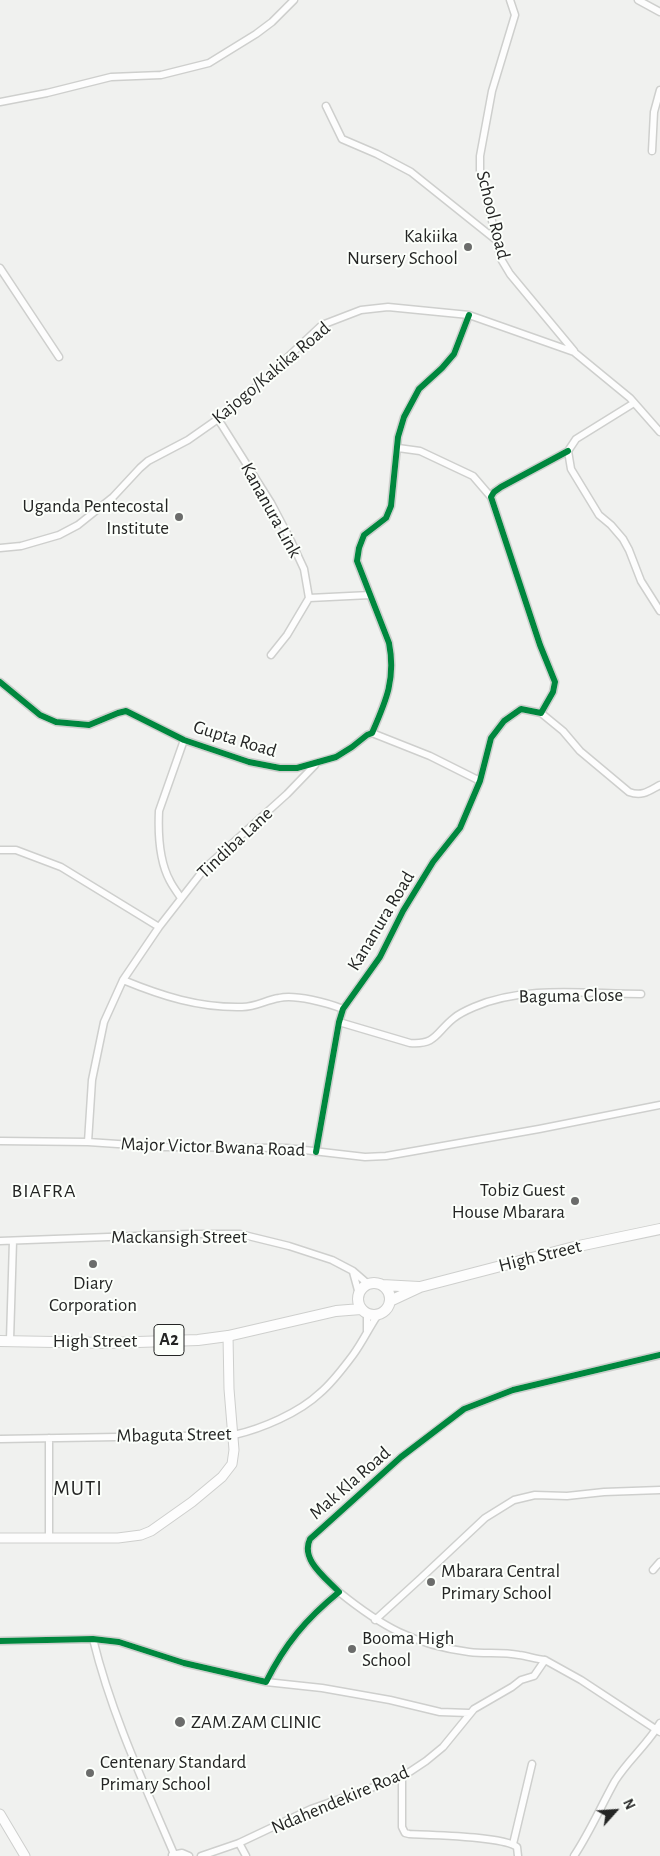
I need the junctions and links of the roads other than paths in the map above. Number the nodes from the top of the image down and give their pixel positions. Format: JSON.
{"nodes":[{"id":1,"x":294,"y":0,"type":"edge"},
{"id":2,"x":510,"y":0,"type":"edge"},
{"id":3,"x":638,"y":0,"type":"edge"},
{"id":4,"x":660,"y":12,"type":"edge"},
{"id":5,"x":660,"y":90,"type":"edge"},
{"id":6,"x":0,"y":102,"type":"edge"},
{"id":7,"x":326,"y":106,"type":"dead end"},
{"id":8,"x":652,"y":151,"type":"dead end"},
{"id":9,"x":496,"y":240,"type":"junction"},
{"id":10,"x":0,"y":268,"type":"edge"},
{"id":11,"x":469,"y":316,"type":"junction"},
{"id":12,"x":574,"y":352,"type":"junction"},
{"id":13,"x":59,"y":357,"type":"dead end"},
{"id":14,"x":634,"y":403,"type":"junction"},
{"id":15,"x":218,"y":418,"type":"junction"},
{"id":16,"x":660,"y":432,"type":"edge"},
{"id":17,"x":398,"y":448,"type":"junction"},
{"id":18,"x":568,"y":451,"type":"junction"},
{"id":19,"x":491,"y":497,"type":"junction"},
{"id":20,"x":0,"y":548,"type":"edge"},
{"id":21,"x":370,"y":595,"type":"junction"},
{"id":22,"x":309,"y":598,"type":"junction"},
{"id":23,"x":660,"y":611,"type":"edge"},
{"id":24,"x":271,"y":656,"type":"dead end"},
{"id":25,"x":0,"y":682,"type":"edge"},
{"id":26,"x":541,"y":712,"type":"junction"},
{"id":27,"x":372,"y":733,"type":"junction"},
{"id":28,"x":184,"y":740,"type":"junction"},
{"id":29,"x":316,"y":764,"type":"junction"},
{"id":30,"x":480,"y":780,"type":"junction"},
{"id":31,"x":660,"y":784,"type":"edge"},
{"id":32,"x":0,"y":850,"type":"edge"},
{"id":33,"x":181,"y":898,"type":"junction"},
{"id":34,"x":159,"y":927,"type":"junction"},
{"id":35,"x":123,"y":980,"type":"junction"},
{"id":36,"x":641,"y":994,"type":"dead end"},
{"id":37,"x":343,"y":1009,"type":"junction"},
{"id":38,"x":339,"y":1022,"type":"junction"},
{"id":39,"x":660,"y":1105,"type":"edge"},
{"id":40,"x":0,"y":1141,"type":"edge"},
{"id":41,"x":88,"y":1142,"type":"junction"},
{"id":42,"x":316,"y":1152,"type":"junction"},
{"id":43,"x":660,"y":1229,"type":"edge"},
{"id":44,"x":0,"y":1241,"type":"edge"},
{"id":45,"x":13,"y":1241,"type":"junction"},
{"id":46,"x":353,"y":1271,"type":"junction"},
{"id":47,"x":368,"y":1284,"type":"junction"},
{"id":48,"x":382,"y":1285,"type":"junction"},
{"id":49,"x":420,"y":1287,"type":"junction"},
{"id":50,"x":359,"y":1295,"type":"junction"},
{"id":51,"x":390,"y":1301,"type":"junction"},
{"id":52,"x":336,"y":1311,"type":"junction"},
{"id":53,"x":368,"y":1313,"type":"junction"},
{"id":54,"x":367,"y":1332,"type":"junction"},
{"id":55,"x":228,"y":1336,"type":"junction"},
{"id":56,"x":5,"y":1340,"type":"edge"},
{"id":57,"x":660,"y":1355,"type":"edge"},
{"id":58,"x":234,"y":1435,"type":"junction"},
{"id":59,"x":49,"y":1438,"type":"junction"},
{"id":60,"x":0,"y":1439,"type":"edge"},
{"id":61,"x":660,"y":1490,"type":"edge"},
{"id":62,"x":49,"y":1537,"type":"junction"},
{"id":63,"x":0,"y":1538,"type":"edge"},
{"id":64,"x":660,"y":1562,"type":"edge"},
{"id":65,"x":653,"y":1570,"type":"dead end"},
{"id":66,"x":339,"y":1592,"type":"junction"},
{"id":67,"x":375,"y":1620,"type":"junction"},
{"id":68,"x":93,"y":1639,"type":"junction"},
{"id":69,"x":0,"y":1641,"type":"edge"},
{"id":70,"x":545,"y":1660,"type":"junction"},
{"id":71,"x":266,"y":1682,"type":"junction"},
{"id":72,"x":470,"y":1713,"type":"junction"},
{"id":73,"x":659,"y":1728,"type":"edge"},
{"id":74,"x":532,"y":1764,"type":"dead end"},
{"id":75,"x":402,"y":1777,"type":"junction"},
{"id":76,"x":0,"y":1814,"type":"edge"},
{"id":77,"x":239,"y":1843,"type":"junction"},
{"id":78,"x":513,"y":1844,"type":"junction"},
{"id":79,"x":173,"y":1855,"type":"edge"},
{"id":80,"x":25,"y":1856,"type":"edge"},
{"id":81,"x":189,"y":1856,"type":"edge"},
{"id":82,"x":201,"y":1856,"type":"edge"},
{"id":83,"x":246,"y":1856,"type":"edge"},
{"id":84,"x":518,"y":1856,"type":"edge"},
{"id":85,"x":574,"y":1856,"type":"edge"}],
"edges":[{"from":1,"to":6,"type":"street"},
{"from":2,"to":9,"type":"street","name":"School Road"},
{"from":3,"to":4,"type":"street"},
{"from":5,"to":8,"type":"street"},
{"from":7,"to":9,"type":"street"},
{"from":9,"to":12,"type":"street","name":"School Road"},
{"from":10,"to":13,"type":"street"},
{"from":11,"to":12,"type":"street","name":"Kajogo/Kakika Road"},
{"from":11,"to":15,"type":"street","name":"Kajogo/Kakika Road"},
{"from":11,"to":17,"type":"street"},
{"from":12,"to":14,"type":"street","name":"Kajogo/Kakika Road"},
{"from":14,"to":16,"type":"street","name":"Kajogo/Kakika Road"},
{"from":14,"to":18,"type":"street"},
{"from":15,"to":20,"type":"street","name":"Kajogo/Kakika Road"},
{"from":15,"to":22,"type":"street","name":"Kananura Link"},
{"from":17,"to":19,"type":"street"},
{"from":17,"to":21,"type":"street"},
{"from":18,"to":19,"type":"street"},
{"from":18,"to":23,"type":"street"},
{"from":19,"to":26,"type":"street"},
{"from":21,"to":22,"type":"street"},
{"from":21,"to":27,"type":"street"},
{"from":22,"to":24,"type":"street"},
{"from":25,"to":28,"type":"street","name":"Gupta Road"},
{"from":26,"to":30,"type":"street","name":"Kananura Road"},
{"from":26,"to":31,"type":"street"},
{"from":27,"to":29,"type":"street","name":"Gupta Road"},
{"from":27,"to":30,"type":"street"},
{"from":28,"to":29,"type":"street","name":"Gupta Road"},
{"from":28,"to":33,"type":"street"},
{"from":29,"to":33,"type":"street","name":"Tindiba Lane"},
{"from":30,"to":37,"type":"street","name":"Kananura Road"},
{"from":32,"to":34,"type":"street"},
{"from":33,"to":34,"type":"street","name":"Tindiba Lane"},
{"from":34,"to":35,"type":"street","name":"Tindiba Lane"},
{"from":35,"to":37,"type":"street"},
{"from":35,"to":41,"type":"street","name":"Tindiba Lane"},
{"from":36,"to":38,"type":"street","name":"Baguma Close"},
{"from":37,"to":38,"type":"street","name":"Kananura Road"},
{"from":38,"to":42,"type":"street","name":"Kananura Road"},
{"from":39,"to":42,"type":"street","name":"Major Victor Bwana Road"},
{"from":40,"to":41,"type":"street","name":"Major Victor Bwana Road"},
{"from":41,"to":42,"type":"street","name":"Major Victor Bwana Road"},
{"from":43,"to":49,"type":"main road","name":"High Street"},
{"from":44,"to":45,"type":"street","name":"Mackansigh Street"},
{"from":45,"to":46,"type":"street","name":"Mackansigh Street"},
{"from":45,"to":56,"type":"street"},
{"from":46,"to":47,"type":"street","name":"Mackansigh Street"},
{"from":46,"to":50,"type":"street"},
{"from":47,"to":48,"type":"main road"},
{"from":47,"to":50,"type":"main road","number":"A2"},
{"from":48,"to":49,"type":"main road","name":"High Street"},
{"from":48,"to":51,"type":"main road"},
{"from":49,"to":51,"type":"main road","name":"High Street"},
{"from":50,"to":52,"type":"main road","name":"High Street","number":"A2"},
{"from":50,"to":53,"type":"main road"},
{"from":51,"to":53,"type":"main road"},
{"from":52,"to":53,"type":"main road","name":"High Street","number":"A2"},
{"from":52,"to":55,"type":"main road","name":"High Street","number":"A2"},
{"from":53,"to":54,"type":"street","name":"Mbaguta Street"},
{"from":53,"to":54,"type":"street"},
{"from":54,"to":58,"type":"street","name":"Mbaguta Street"},
{"from":55,"to":56,"type":"main road","name":"High Street","number":"A2"},
{"from":55,"to":58,"type":"main road"},
{"from":57,"to":66,"type":"street","name":"Mak Kla Road"},
{"from":58,"to":59,"type":"street","name":"Mbaguta Street"},
{"from":58,"to":62,"type":"main road"},
{"from":59,"to":60,"type":"street","name":"Mbaguta Street"},
{"from":59,"to":62,"type":"street"},
{"from":61,"to":67,"type":"street"},
{"from":62,"to":63,"type":"main road"},
{"from":64,"to":65,"type":"street"},
{"from":66,"to":67,"type":"street"},
{"from":66,"to":71,"type":"street"},
{"from":67,"to":70,"type":"street"},
{"from":68,"to":69,"type":"street"},
{"from":68,"to":71,"type":"street"},
{"from":68,"to":79,"type":"street"},
{"from":70,"to":72,"type":"street","name":"Ndahendekire Road"},
{"from":70,"to":73,"type":"street"},
{"from":71,"to":72,"type":"street"},
{"from":72,"to":75,"type":"street","name":"Ndahendekire Road"},
{"from":73,"to":85,"type":"street"},
{"from":74,"to":78,"type":"street"},
{"from":75,"to":77,"type":"street","name":"Ndahendekire Road"},
{"from":75,"to":78,"type":"street"},
{"from":76,"to":80,"type":"main road"},
{"from":77,"to":82,"type":"street","name":"Ndahendekire Road"},
{"from":77,"to":83,"type":"street"},
{"from":78,"to":84,"type":"street"},
{"from":79,"to":81,"type":"street"}]}
